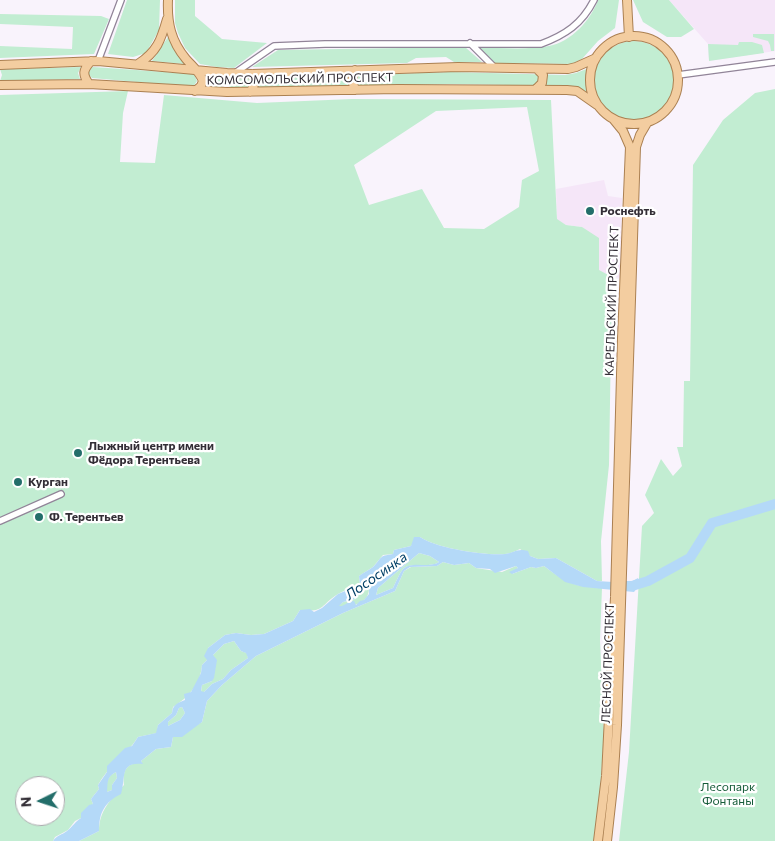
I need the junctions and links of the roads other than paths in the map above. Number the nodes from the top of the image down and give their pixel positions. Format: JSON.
{"nodes":[{"id":1,"x":121,"y":0,"type":"edge"},
{"id":2,"x":168,"y":0,"type":"edge"},
{"id":3,"x":594,"y":0,"type":"edge"},
{"id":4,"x":627,"y":0,"type":"edge"},
{"id":5,"x":168,"y":17,"type":"junction"},
{"id":6,"x":629,"y":37,"type":"junction"},
{"id":7,"x":470,"y":43,"type":"junction"},
{"id":8,"x":596,"y":58,"type":"junction"},
{"id":9,"x":94,"y":61,"type":"junction"},
{"id":10,"x":775,"y":62,"type":"edge"},
{"id":11,"x":138,"y":64,"type":"junction"},
{"id":12,"x":0,"y":65,"type":"edge"},
{"id":13,"x":494,"y":68,"type":"junction"},
{"id":14,"x":537,"y":69,"type":"junction"},
{"id":15,"x":197,"y":70,"type":"junction"},
{"id":16,"x":355,"y":70,"type":"junction"},
{"id":17,"x":235,"y":73,"type":"junction"},
{"id":18,"x":252,"y":74,"type":"junction"},
{"id":19,"x":678,"y":75,"type":"junction"},
{"id":20,"x":89,"y":84,"type":"junction"},
{"id":21,"x":0,"y":85,"type":"edge"},
{"id":22,"x":536,"y":89,"type":"junction"},
{"id":23,"x":356,"y":90,"type":"junction"},
{"id":24,"x":195,"y":91,"type":"junction"},
{"id":25,"x":250,"y":92,"type":"junction"},
{"id":26,"x":597,"y":105,"type":"junction"},
{"id":27,"x":614,"y":120,"type":"junction"},
{"id":28,"x":647,"y":123,"type":"junction"},
{"id":29,"x":626,"y":338,"type":"junction"},
{"id":30,"x":621,"y":487,"type":"joint"},
{"id":31,"x":61,"y":494,"type":"dead end"},
{"id":32,"x":0,"y":521,"type":"edge"},
{"id":33,"x":616,"y":663,"type":"junction"},
{"id":34,"x":598,"y":841,"type":"edge"},
{"id":35,"x":606,"y":841,"type":"edge"}],
"edges":[{"from":1,"to":9,"type":"street"},
{"from":2,"to":5,"type":"main road"},
{"from":3,"to":7,"type":"street"},
{"from":4,"to":6,"type":"main road"},
{"from":5,"to":11,"type":"main road"},
{"from":5,"to":15,"type":"main road"},
{"from":6,"to":8,"type":"main road"},
{"from":6,"to":19,"type":"main road"},
{"from":7,"to":13,"type":"street"},
{"from":7,"to":17,"type":"street"},
{"from":8,"to":14,"type":"main road","name":"КОМСОМОЛЬСКИЙ ПРОСПЕКТ"},
{"from":8,"to":26,"type":"main road"},
{"from":9,"to":11,"type":"main road","name":"КОМСОМОЛЬСКИЙ ПРОСПЕКТ"},
{"from":9,"to":12,"type":"main road","name":"КОМСОМОЛЬСКИЙ ПРОСПЕКТ"},
{"from":9,"to":20,"type":"main road"},
{"from":10,"to":19,"type":"street"},
{"from":11,"to":15,"type":"main road","name":"КОМСОМОЛЬСКИЙ ПРОСПЕКТ"},
{"from":13,"to":14,"type":"main road","name":"КОМСОМОЛЬСКИЙ ПРОСПЕКТ"},
{"from":13,"to":16,"type":"main road","name":"КОМСОМОЛЬСКИЙ ПРОСПЕКТ"},
{"from":14,"to":22,"type":"main road"},
{"from":15,"to":17,"type":"main road","name":"КОМСОМОЛЬСКИЙ ПРОСПЕКТ"},
{"from":15,"to":24,"type":"main road"},
{"from":16,"to":18,"type":"main road","name":"КОМСОМОЛЬСКИЙ ПРОСПЕКТ"},
{"from":16,"to":23,"type":"main road"},
{"from":17,"to":18,"type":"main road","name":"КОМСОМОЛЬСКИЙ ПРОСПЕКТ"},
{"from":18,"to":25,"type":"main road"},
{"from":19,"to":28,"type":"main road"},
{"from":20,"to":21,"type":"main road","name":"КОМСОМОЛЬСКИЙ ПРОСПЕКТ"},
{"from":20,"to":24,"type":"main road","name":"КОМСОМОЛЬСКИЙ ПРОСПЕКТ"},
{"from":22,"to":23,"type":"main road","name":"КОМСОМОЛЬСКИЙ ПРОСПЕКТ"},
{"from":22,"to":26,"type":"main road","name":"КОМСОМОЛЬСКИЙ ПРОСПЕКТ"},
{"from":23,"to":25,"type":"main road","name":"КОМСОМОЛЬСКИЙ ПРОСПЕКТ"},
{"from":24,"to":25,"type":"main road","name":"КОМСОМОЛЬСКИЙ ПРОСПЕКТ"},
{"from":26,"to":27,"type":"main road"},
{"from":27,"to":28,"type":"main road"},
{"from":27,"to":29,"type":"main road","name":"КАРЕЛЬСКИЙ ПРОСПЕКТ"},
{"from":28,"to":29,"type":"main road","name":"КАРЕЛЬСКИЙ ПРОСПЕКТ"},
{"from":29,"to":30,"type":"main road","name":"КАРЕЛЬСКИЙ ПРОСПЕКТ"},
{"from":30,"to":33,"type":"main road","name":"ЛЕСНОЙ ПРОСПЕКТ"},
{"from":31,"to":32,"type":"street"},
{"from":33,"to":34,"type":"main road","name":"ЛЕСНОЙ ПРОСПЕКТ"},
{"from":33,"to":35,"type":"main road","name":"ЛЕСНОЙ ПРОСПЕКТ"}]}
